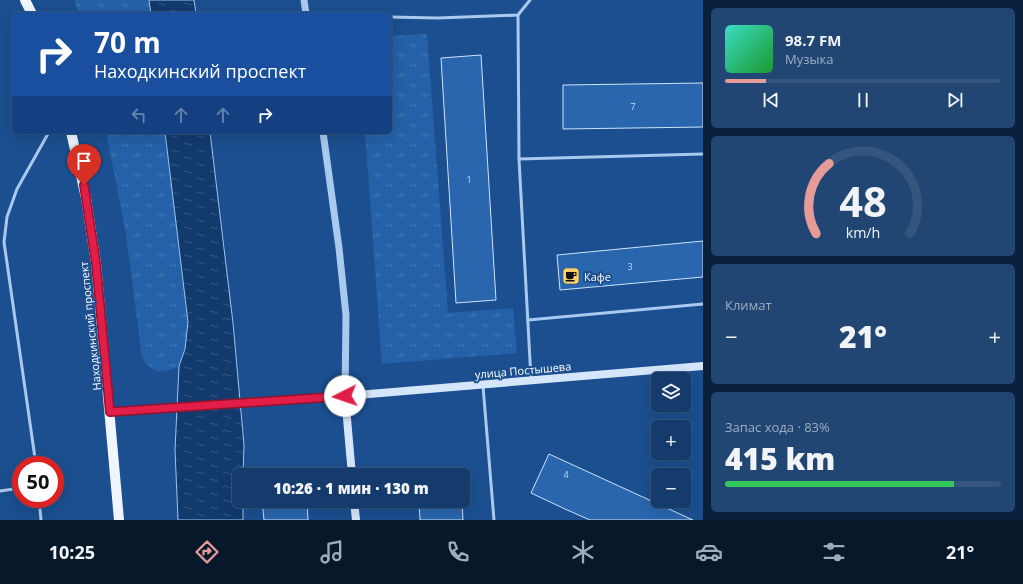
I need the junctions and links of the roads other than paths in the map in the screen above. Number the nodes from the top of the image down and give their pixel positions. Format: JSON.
{"nodes":[{"id":1,"x":25,"y":0,"type":"edge"},
{"id":2,"x":304,"y":0,"type":"edge"},
{"id":3,"x":530,"y":0,"type":"edge"},
{"id":4,"x":31,"y":12,"type":"edge"},
{"id":5,"x":306,"y":12,"type":"edge"},
{"id":6,"x":518,"y":15,"type":"junction"},
{"id":7,"x":392,"y":17,"type":"edge"},
{"id":8,"x":48,"y":134,"type":"edge"},
{"id":9,"x":71,"y":134,"type":"edge"},
{"id":10,"x":323,"y":134,"type":"edge"},
{"id":11,"x":703,"y":154,"type":"edge"},
{"id":12,"x":518,"y":159,"type":"junction"},
{"id":13,"x":703,"y":304,"type":"edge"},
{"id":14,"x":528,"y":320,"type":"junction"},
{"id":15,"x":703,"y":366,"type":"edge"},
{"id":16,"x":531,"y":380,"type":"junction"},
{"id":17,"x":483,"y":384,"type":"junction"},
{"id":18,"x":345,"y":396,"type":"junction"},
{"id":19,"x":110,"y":412,"type":"junction"},
{"id":20,"x":35,"y":456,"type":"edge"},
{"id":21,"x":351,"y":468,"type":"edge"},
{"id":22,"x":12,"y":489,"type":"edge"},
{"id":23,"x":0,"y":491,"type":"edge"},
{"id":24,"x":40,"y":508,"type":"edge"},
{"id":25,"x":355,"y":508,"type":"edge"},
{"id":26,"x":41,"y":520,"type":"edge"},
{"id":27,"x":119,"y":520,"type":"edge"},
{"id":28,"x":356,"y":520,"type":"edge"},
{"id":29,"x":494,"y":520,"type":"edge"}],
"edges":[{"from":1,"to":4,"type":"main road"},
{"from":2,"to":5,"type":"street"},
{"from":3,"to":6,"type":"lane"},
{"from":6,"to":7,"type":"lane"},
{"from":6,"to":12,"type":"lane"},
{"from":8,"to":20,"type":"lane"},
{"from":9,"to":19,"type":"main road","name":"Находкинский проспект"},
{"from":10,"to":18,"type":"street"},
{"from":11,"to":12,"type":"lane"},
{"from":12,"to":14,"type":"lane"},
{"from":13,"to":14,"type":"lane"},
{"from":14,"to":16,"type":"lane"},
{"from":15,"to":16,"type":"main road","name":"улица Постышева"},
{"from":16,"to":17,"type":"main road","name":"улица Постышева"},
{"from":17,"to":18,"type":"main road","name":"улица Постышева"},
{"from":17,"to":29,"type":"lane"},
{"from":18,"to":19,"type":"main road","name":"улица Постышева"},
{"from":18,"to":21,"type":"main road"},
{"from":19,"to":27,"type":"main road","name":"Находкинский проспект"},
{"from":22,"to":23,"type":"lane"},
{"from":24,"to":26,"type":"lane"},
{"from":25,"to":28,"type":"main road"}]}
